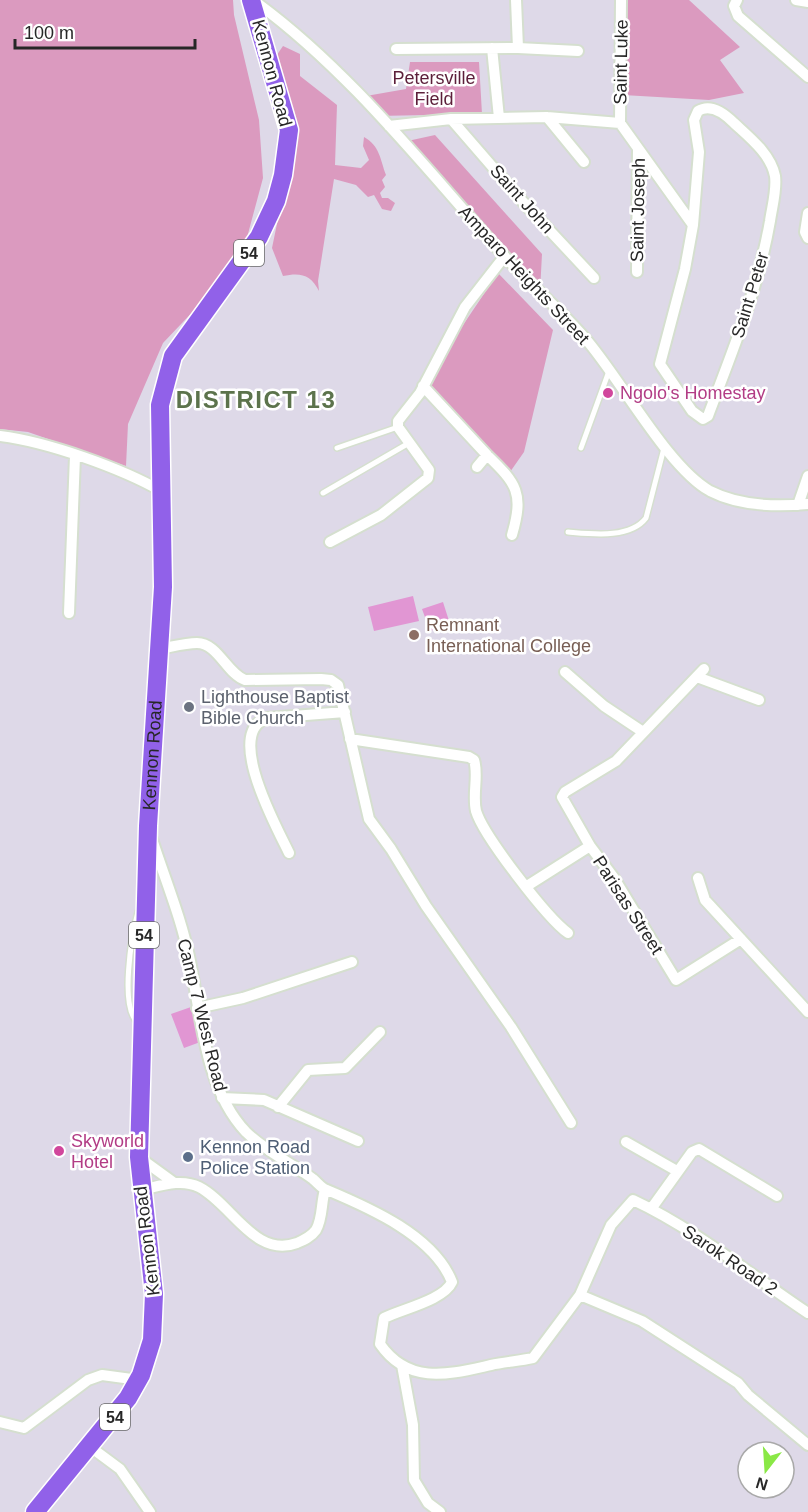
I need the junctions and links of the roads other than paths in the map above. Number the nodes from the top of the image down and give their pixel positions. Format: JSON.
{"nodes":[{"id":1,"x":252,"y":0,"type":"edge"},
{"id":2,"x":516,"y":0,"type":"edge"},
{"id":3,"x":621,"y":0,"type":"edge"},
{"id":4,"x":798,"y":0,"type":"edge"},
{"id":5,"x":732,"y":2,"type":"edge"},
{"id":6,"x":808,"y":2,"type":"edge"},
{"id":7,"x":492,"y":48,"type":"junction"},
{"id":8,"x":518,"y":48,"type":"junction"},
{"id":9,"x":396,"y":49,"type":"dead end"},
{"id":10,"x":578,"y":51,"type":"dead end"},
{"id":11,"x":808,"y":77,"type":"edge"},
{"id":12,"x":546,"y":117,"type":"junction"},
{"id":13,"x":451,"y":118,"type":"junction"},
{"id":14,"x":499,"y":118,"type":"junction"},
{"id":15,"x":620,"y":123,"type":"junction"},
{"id":16,"x":388,"y":126,"type":"junction"},
{"id":17,"x":638,"y":149,"type":"junction"},
{"id":18,"x":584,"y":162,"type":"dead end"},
{"id":19,"x":808,"y":213,"type":"edge"},
{"id":20,"x":693,"y":225,"type":"junction"},
{"id":21,"x":808,"y":238,"type":"edge"},
{"id":22,"x":504,"y":257,"type":"junction"},
{"id":23,"x":637,"y":272,"type":"dead end"},
{"id":24,"x":594,"y":278,"type":"dead end"},
{"id":25,"x":610,"y":370,"type":"junction"},
{"id":26,"x":423,"y":386,"type":"junction"},
{"id":27,"x":398,"y":427,"type":"junction"},
{"id":28,"x":0,"y":436,"type":"edge"},
{"id":29,"x":410,"y":443,"type":"junction"},
{"id":30,"x":665,"y":446,"type":"junction"},
{"id":31,"x":337,"y":448,"type":"dead end"},
{"id":32,"x":581,"y":448,"type":"dead end"},
{"id":33,"x":487,"y":455,"type":"junction"},
{"id":34,"x":75,"y":456,"type":"junction"},
{"id":35,"x":477,"y":467,"type":"dead end"},
{"id":36,"x":808,"y":476,"type":"edge"},
{"id":37,"x":159,"y":486,"type":"junction"},
{"id":38,"x":323,"y":493,"type":"dead end"},
{"id":39,"x":803,"y":505,"type":"edge"},
{"id":40,"x":568,"y":532,"type":"dead end"},
{"id":41,"x":512,"y":535,"type":"dead end"},
{"id":42,"x":330,"y":542,"type":"dead end"},
{"id":43,"x":69,"y":613,"type":"dead end"},
{"id":44,"x":159,"y":649,"type":"junction"},
{"id":45,"x":565,"y":672,"type":"dead end"},
{"id":46,"x":759,"y":700,"type":"dead end"},
{"id":47,"x":345,"y":712,"type":"junction"},
{"id":48,"x":643,"y":732,"type":"junction"},
{"id":49,"x":350,"y":739,"type":"junction"},
{"id":50,"x":148,"y":826,"type":"junction"},
{"id":51,"x":590,"y":846,"type":"junction"},
{"id":52,"x":289,"y":852,"type":"dead end"},
{"id":53,"x":698,"y":878,"type":"dead end"},
{"id":54,"x":527,"y":886,"type":"junction"},
{"id":55,"x":568,"y":933,"type":"dead end"},
{"id":56,"x":741,"y":939,"type":"junction"},
{"id":57,"x":352,"y":962,"type":"dead end"},
{"id":58,"x":197,"y":1008,"type":"junction"},
{"id":59,"x":808,"y":1012,"type":"edge"},
{"id":60,"x":380,"y":1032,"type":"dead end"},
{"id":61,"x":222,"y":1098,"type":"junction"},
{"id":62,"x":278,"y":1107,"type":"junction"},
{"id":63,"x":571,"y":1124,"type":"dead end"},
{"id":64,"x":358,"y":1141,"type":"dead end"},
{"id":65,"x":626,"y":1142,"type":"dead end"},
{"id":66,"x":139,"y":1157,"type":"junction"},
{"id":67,"x":677,"y":1172,"type":"junction"},
{"id":68,"x":173,"y":1182,"type":"junction"},
{"id":69,"x":141,"y":1190,"type":"junction"},
{"id":70,"x":325,"y":1190,"type":"junction"},
{"id":71,"x":777,"y":1196,"type":"dead end"},
{"id":72,"x":651,"y":1209,"type":"junction"},
{"id":73,"x":580,"y":1294,"type":"junction"},
{"id":74,"x":808,"y":1313,"type":"edge"},
{"id":75,"x":402,"y":1365,"type":"junction"},
{"id":76,"x":139,"y":1380,"type":"junction"},
{"id":77,"x":0,"y":1422,"type":"edge"},
{"id":78,"x":808,"y":1444,"type":"edge"},
{"id":79,"x":89,"y":1446,"type":"junction"},
{"id":80,"x":35,"y":1512,"type":"edge"},
{"id":81,"x":150,"y":1512,"type":"edge"},
{"id":82,"x":440,"y":1512,"type":"edge"}],
"edges":[{"from":1,"to":16,"type":"street","name":"Amparo Heights Street"},
{"from":1,"to":37,"type":"highway","name":"Kennon Road","number":"54"},
{"from":2,"to":8,"type":"street"},
{"from":3,"to":15,"type":"street","name":"Saint Luke"},
{"from":4,"to":6,"type":"street"},
{"from":5,"to":11,"type":"street"},
{"from":7,"to":8,"type":"street"},
{"from":7,"to":9,"type":"street"},
{"from":7,"to":14,"type":"street"},
{"from":8,"to":10,"type":"street"},
{"from":12,"to":14,"type":"street"},
{"from":12,"to":15,"type":"street"},
{"from":12,"to":18,"type":"street"},
{"from":13,"to":14,"type":"street"},
{"from":13,"to":16,"type":"street"},
{"from":13,"to":24,"type":"street","name":"Saint John"},
{"from":15,"to":17,"type":"street"},
{"from":16,"to":22,"type":"street","name":"Amparo Heights Street"},
{"from":17,"to":20,"type":"street"},
{"from":17,"to":23,"type":"street","name":"Saint Joseph"},
{"from":19,"to":21,"type":"street"},
{"from":20,"to":20,"type":"street","name":"Saint Peter"},
{"from":22,"to":25,"type":"street","name":"Amparo Heights Street"},
{"from":22,"to":26,"type":"street"},
{"from":25,"to":30,"type":"street","name":"Amparo Heights Street"},
{"from":25,"to":32,"type":"lane"},
{"from":26,"to":27,"type":"street"},
{"from":26,"to":33,"type":"street"},
{"from":27,"to":29,"type":"street"},
{"from":27,"to":31,"type":"lane"},
{"from":28,"to":34,"type":"street"},
{"from":29,"to":38,"type":"lane"},
{"from":29,"to":42,"type":"street"},
{"from":30,"to":39,"type":"street","name":"Amparo Heights Street"},
{"from":30,"to":40,"type":"lane"},
{"from":33,"to":35,"type":"street"},
{"from":33,"to":41,"type":"street"},
{"from":34,"to":37,"type":"street"},
{"from":34,"to":43,"type":"street"},
{"from":36,"to":39,"type":"street"},
{"from":37,"to":44,"type":"highway","name":"Kennon Road","number":"54"},
{"from":44,"to":47,"type":"street"},
{"from":44,"to":50,"type":"highway","name":"Kennon Road","number":"54"},
{"from":45,"to":48,"type":"street"},
{"from":46,"to":48,"type":"street"},
{"from":47,"to":49,"type":"street"},
{"from":47,"to":52,"type":"street"},
{"from":48,"to":51,"type":"street"},
{"from":49,"to":54,"type":"street"},
{"from":49,"to":63,"type":"street"},
{"from":50,"to":58,"type":"street","name":"Camp 7 West Road"},
{"from":50,"to":66,"type":"highway","name":"Kennon Road","number":"54"},
{"from":51,"to":54,"type":"street","name":"Parisas Street"},
{"from":51,"to":56,"type":"street","name":"Parisas Street"},
{"from":53,"to":56,"type":"street"},
{"from":54,"to":55,"type":"street"},
{"from":56,"to":59,"type":"street"},
{"from":57,"to":58,"type":"street"},
{"from":58,"to":61,"type":"street","name":"Camp 7 West Road"},
{"from":60,"to":62,"type":"street"},
{"from":61,"to":62,"type":"street"},
{"from":61,"to":70,"type":"street","name":"Camp 7 West Road"},
{"from":62,"to":64,"type":"street"},
{"from":65,"to":67,"type":"street"},
{"from":66,"to":68,"type":"street"},
{"from":66,"to":69,"type":"highway","name":"Kennon Road","number":"54"},
{"from":67,"to":71,"type":"street"},
{"from":67,"to":72,"type":"street"},
{"from":68,"to":69,"type":"street"},
{"from":68,"to":70,"type":"street"},
{"from":69,"to":76,"type":"highway","name":"Kennon Road","number":"54"},
{"from":70,"to":75,"type":"street","name":"Camp 7 West Road"},
{"from":72,"to":73,"type":"street","name":"Camp 7 West Road"},
{"from":72,"to":74,"type":"street","name":"Sarok Road 2"},
{"from":73,"to":75,"type":"street","name":"Camp 7 West Road"},
{"from":73,"to":78,"type":"street"},
{"from":75,"to":82,"type":"street"},
{"from":76,"to":77,"type":"street"},
{"from":76,"to":79,"type":"highway","name":"Kennon Road","number":"54"},
{"from":79,"to":80,"type":"highway","name":"Kennon Road","number":"54"},
{"from":79,"to":81,"type":"street"}]}
